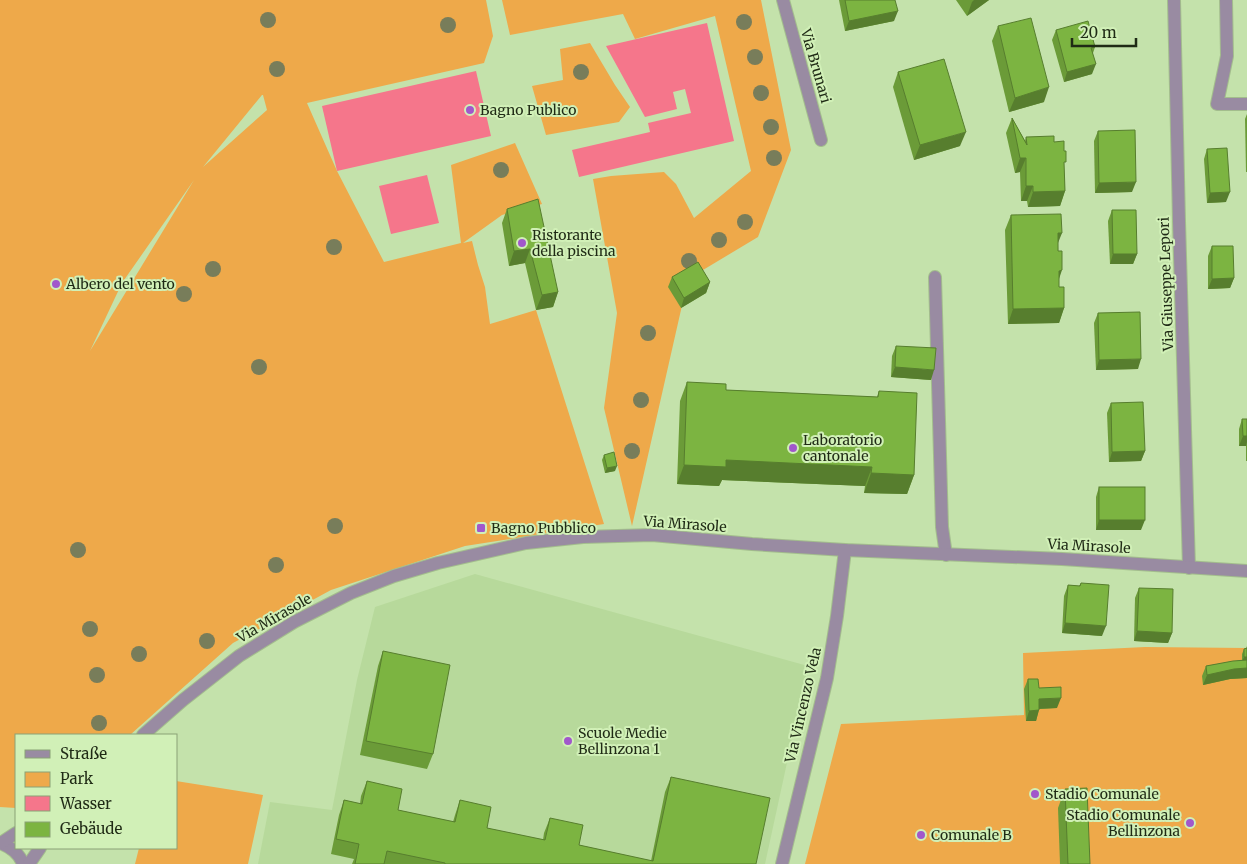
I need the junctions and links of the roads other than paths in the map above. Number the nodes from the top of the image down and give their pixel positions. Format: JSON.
{"nodes":[{"id":1,"x":783,"y":0,"type":"edge"},
{"id":2,"x":1174,"y":0,"type":"edge"},
{"id":3,"x":1226,"y":0,"type":"edge"},
{"id":4,"x":1247,"y":104,"type":"edge"},
{"id":5,"x":821,"y":140,"type":"dead end"},
{"id":6,"x":935,"y":277,"type":"dead end"},
{"id":7,"x":845,"y":550,"type":"junction"},
{"id":8,"x":946,"y":554,"type":"junction"},
{"id":9,"x":1189,"y":568,"type":"junction"},
{"id":10,"x":1247,"y":571,"type":"edge"},
{"id":11,"x":144,"y":734,"type":"edge"},
{"id":12,"x":15,"y":834,"type":"edge"},
{"id":13,"x":0,"y":843,"type":"edge"},
{"id":14,"x":39,"y":849,"type":"edge"},
{"id":15,"x":23,"y":864,"type":"edge"},
{"id":16,"x":29,"y":864,"type":"edge"},
{"id":17,"x":782,"y":864,"type":"edge"}],
"edges":[{"from":1,"to":5,"type":"street","name":"Via Brunari"},
{"from":2,"to":9,"type":"street","name":"Via Giuseppe Lepori"},
{"from":3,"to":4,"type":"street"},
{"from":6,"to":8,"type":"street"},
{"from":7,"to":8,"type":"street","name":"Via Mirasole"},
{"from":7,"to":11,"type":"street","name":"Via Mirasole"},
{"from":7,"to":17,"type":"street","name":"Via Vincenzo Vela"},
{"from":8,"to":9,"type":"street","name":"Via Mirasole"},
{"from":9,"to":10,"type":"street","name":"Via Mirasole"},
{"from":12,"to":13,"type":"street"},
{"from":13,"to":15,"type":"street"},
{"from":14,"to":16,"type":"street"}]}
